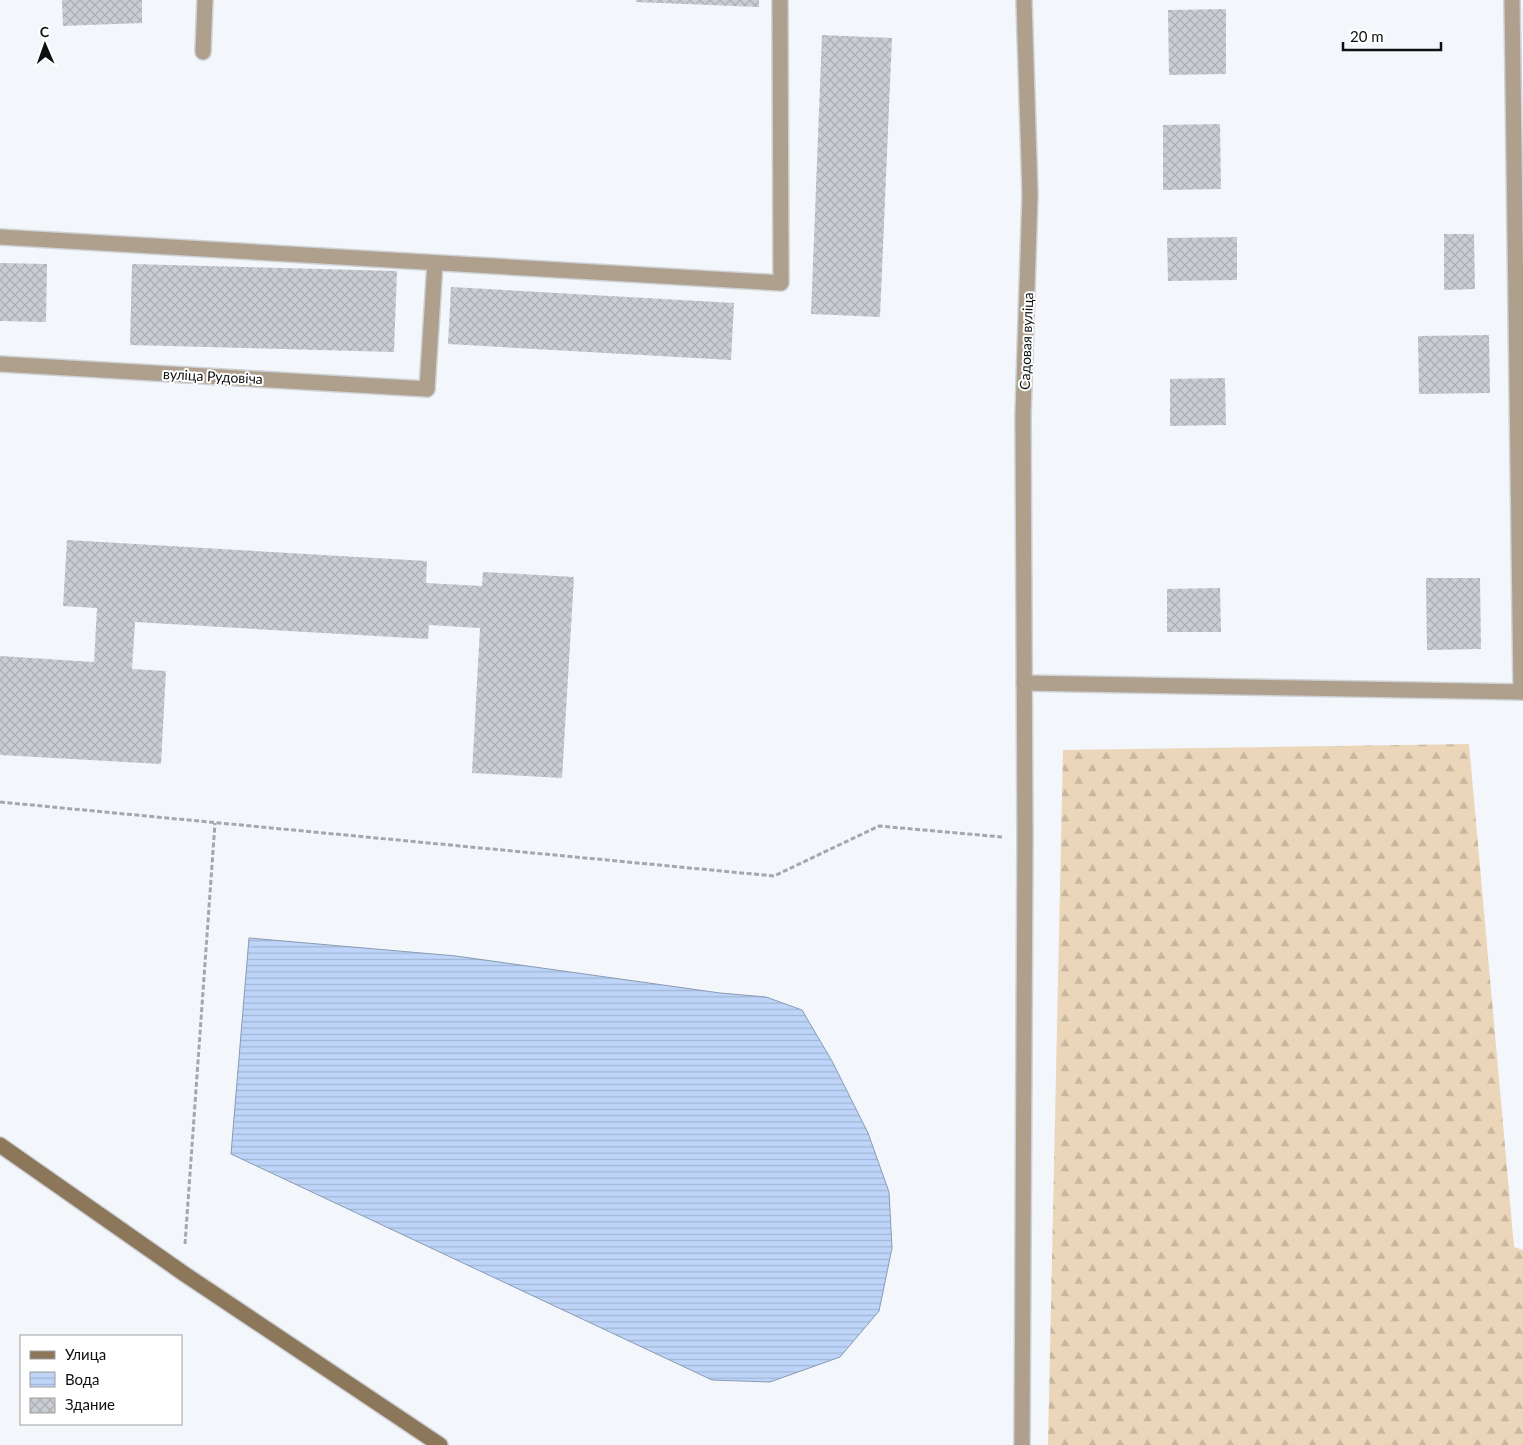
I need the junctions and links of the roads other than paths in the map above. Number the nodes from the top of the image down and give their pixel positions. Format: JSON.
{"nodes":[{"id":1,"x":205,"y":0,"type":"edge"},
{"id":2,"x":780,"y":0,"type":"edge"},
{"id":3,"x":1024,"y":0,"type":"edge"},
{"id":4,"x":1512,"y":0,"type":"edge"},
{"id":5,"x":203,"y":52,"type":"dead end"},
{"id":6,"x":0,"y":237,"type":"edge"},
{"id":7,"x":435,"y":263,"type":"junction"},
{"id":8,"x":0,"y":364,"type":"edge"},
{"id":9,"x":1024,"y":683,"type":"junction"},
{"id":10,"x":1522,"y":692,"type":"edge"},
{"id":11,"x":0,"y":1145,"type":"edge"},
{"id":12,"x":440,"y":1445,"type":"edge"},
{"id":13,"x":1022,"y":1445,"type":"edge"}],
"edges":[{"from":1,"to":5,"type":"street"},
{"from":2,"to":7,"type":"street"},
{"from":3,"to":9,"type":"street","name":"Садовая вуліца"},
{"from":4,"to":10,"type":"street"},
{"from":6,"to":7,"type":"street"},
{"from":7,"to":8,"type":"street","name":"вуліца Рудовіча"},
{"from":9,"to":10,"type":"street"},
{"from":9,"to":13,"type":"street","name":"Садовая вуліца"},
{"from":11,"to":12,"type":"street"}]}
